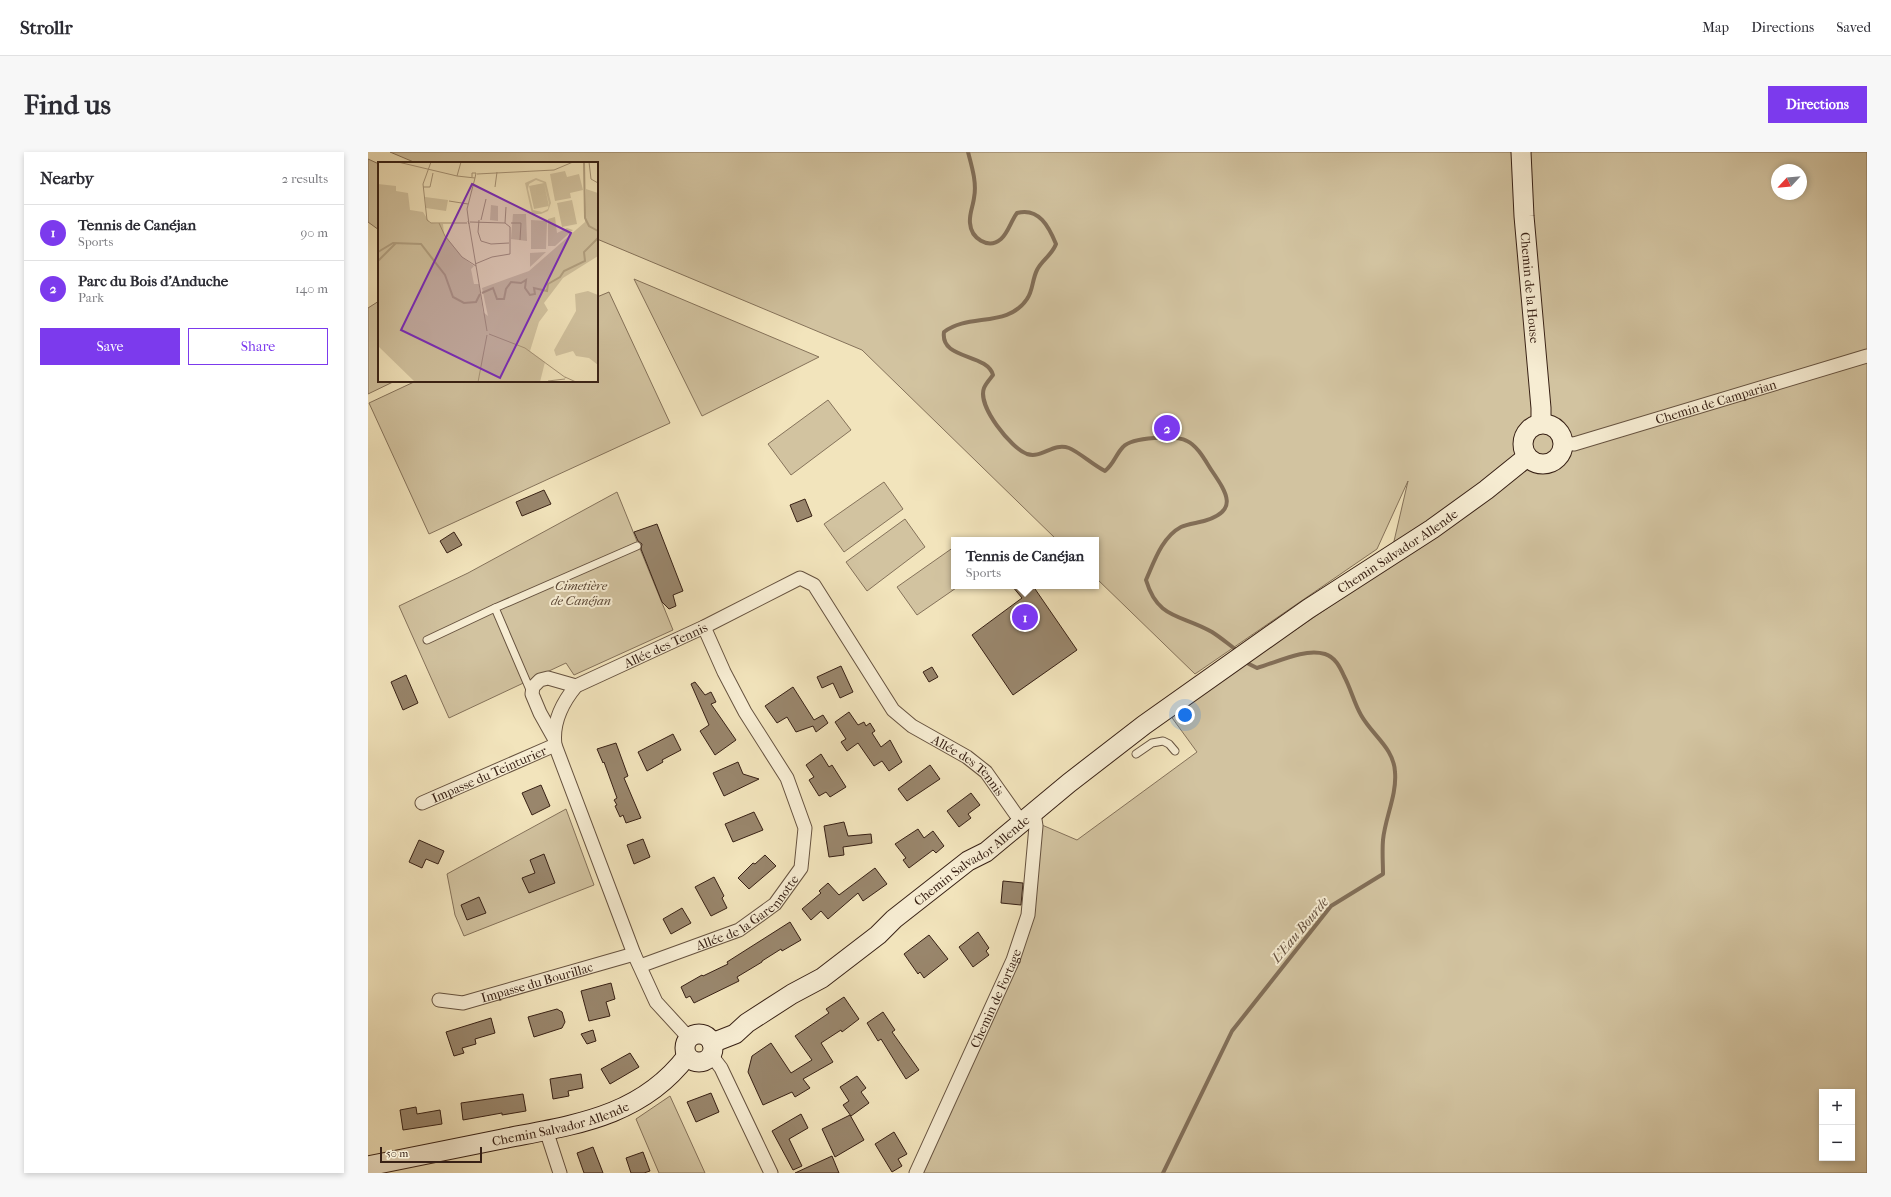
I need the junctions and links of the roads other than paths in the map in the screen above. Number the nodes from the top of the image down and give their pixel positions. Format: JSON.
{"nodes":[{"id":1,"x":1521,"y":152,"type":"edge"},
{"id":2,"x":1867,"y":356,"type":"edge"},
{"id":3,"x":1541,"y":423,"type":"junction"},
{"id":4,"x":1563,"y":443,"type":"junction"},
{"id":5,"x":1527,"y":457,"type":"junction"},
{"id":6,"x":636,"y":546,"type":"dead end"},
{"id":7,"x":495,"y":608,"type":"junction"},
{"id":8,"x":704,"y":627,"type":"junction"},
{"id":9,"x":427,"y":640,"type":"dead end"},
{"id":10,"x":576,"y":686,"type":"junction"},
{"id":11,"x":532,"y":694,"type":"junction"},
{"id":12,"x":555,"y":741,"type":"junction"},
{"id":13,"x":1175,"y":752,"type":"dead end"},
{"id":14,"x":1136,"y":754,"type":"dead end"},
{"id":15,"x":422,"y":803,"type":"dead end"},
{"id":16,"x":1028,"y":818,"type":"junction"},
{"id":17,"x":634,"y":954,"type":"junction"},
{"id":18,"x":640,"y":966,"type":"junction"},
{"id":19,"x":439,"y":1000,"type":"dead end"},
{"id":20,"x":688,"y":1047,"type":"junction"},
{"id":21,"x":712,"y":1049,"type":"junction"},
{"id":22,"x":546,"y":1130,"type":"junction"},
{"id":23,"x":368,"y":1166,"type":"edge"},
{"id":24,"x":560,"y":1173,"type":"edge"},
{"id":25,"x":771,"y":1173,"type":"edge"},
{"id":26,"x":916,"y":1173,"type":"edge"}],
"edges":[{"from":1,"to":3,"type":"street","name":"Chemin de la House"},
{"from":2,"to":4,"type":"street","name":"Chemin de Camparian"},
{"from":3,"to":4,"type":"street"},
{"from":3,"to":5,"type":"street"},
{"from":4,"to":5,"type":"street"},
{"from":5,"to":16,"type":"street","name":"Chemin Salvador Allende"},
{"from":6,"to":7,"type":"lane"},
{"from":7,"to":9,"type":"lane"},
{"from":7,"to":11,"type":"lane"},
{"from":8,"to":10,"type":"street","name":"Allée des Tennis"},
{"from":8,"to":16,"type":"street","name":"Allée des Tennis"},
{"from":8,"to":18,"type":"street","name":"Allée de la Garennotte"},
{"from":10,"to":11,"type":"street"},
{"from":10,"to":12,"type":"street","name":"Allée des Tennis"},
{"from":11,"to":12,"type":"street"},
{"from":12,"to":15,"type":"street","name":"Impasse du Teinturier"},
{"from":12,"to":17,"type":"street"},
{"from":13,"to":14,"type":"lane"},
{"from":16,"to":21,"type":"street","name":"Chemin Salvador Allende"},
{"from":16,"to":26,"type":"street","name":"Chemin de Fortage"},
{"from":17,"to":18,"type":"street"},
{"from":17,"to":19,"type":"street","name":"Impasse du Bourillac"},
{"from":18,"to":20,"type":"street"},
{"from":20,"to":21,"type":"street","name":"Chemin Salvador Allende"},
{"from":20,"to":22,"type":"street","name":"Chemin Salvador Allende"},
{"from":21,"to":25,"type":"street"},
{"from":22,"to":23,"type":"street","name":"Chemin Salvador Allende"},
{"from":22,"to":24,"type":"street"}]}
